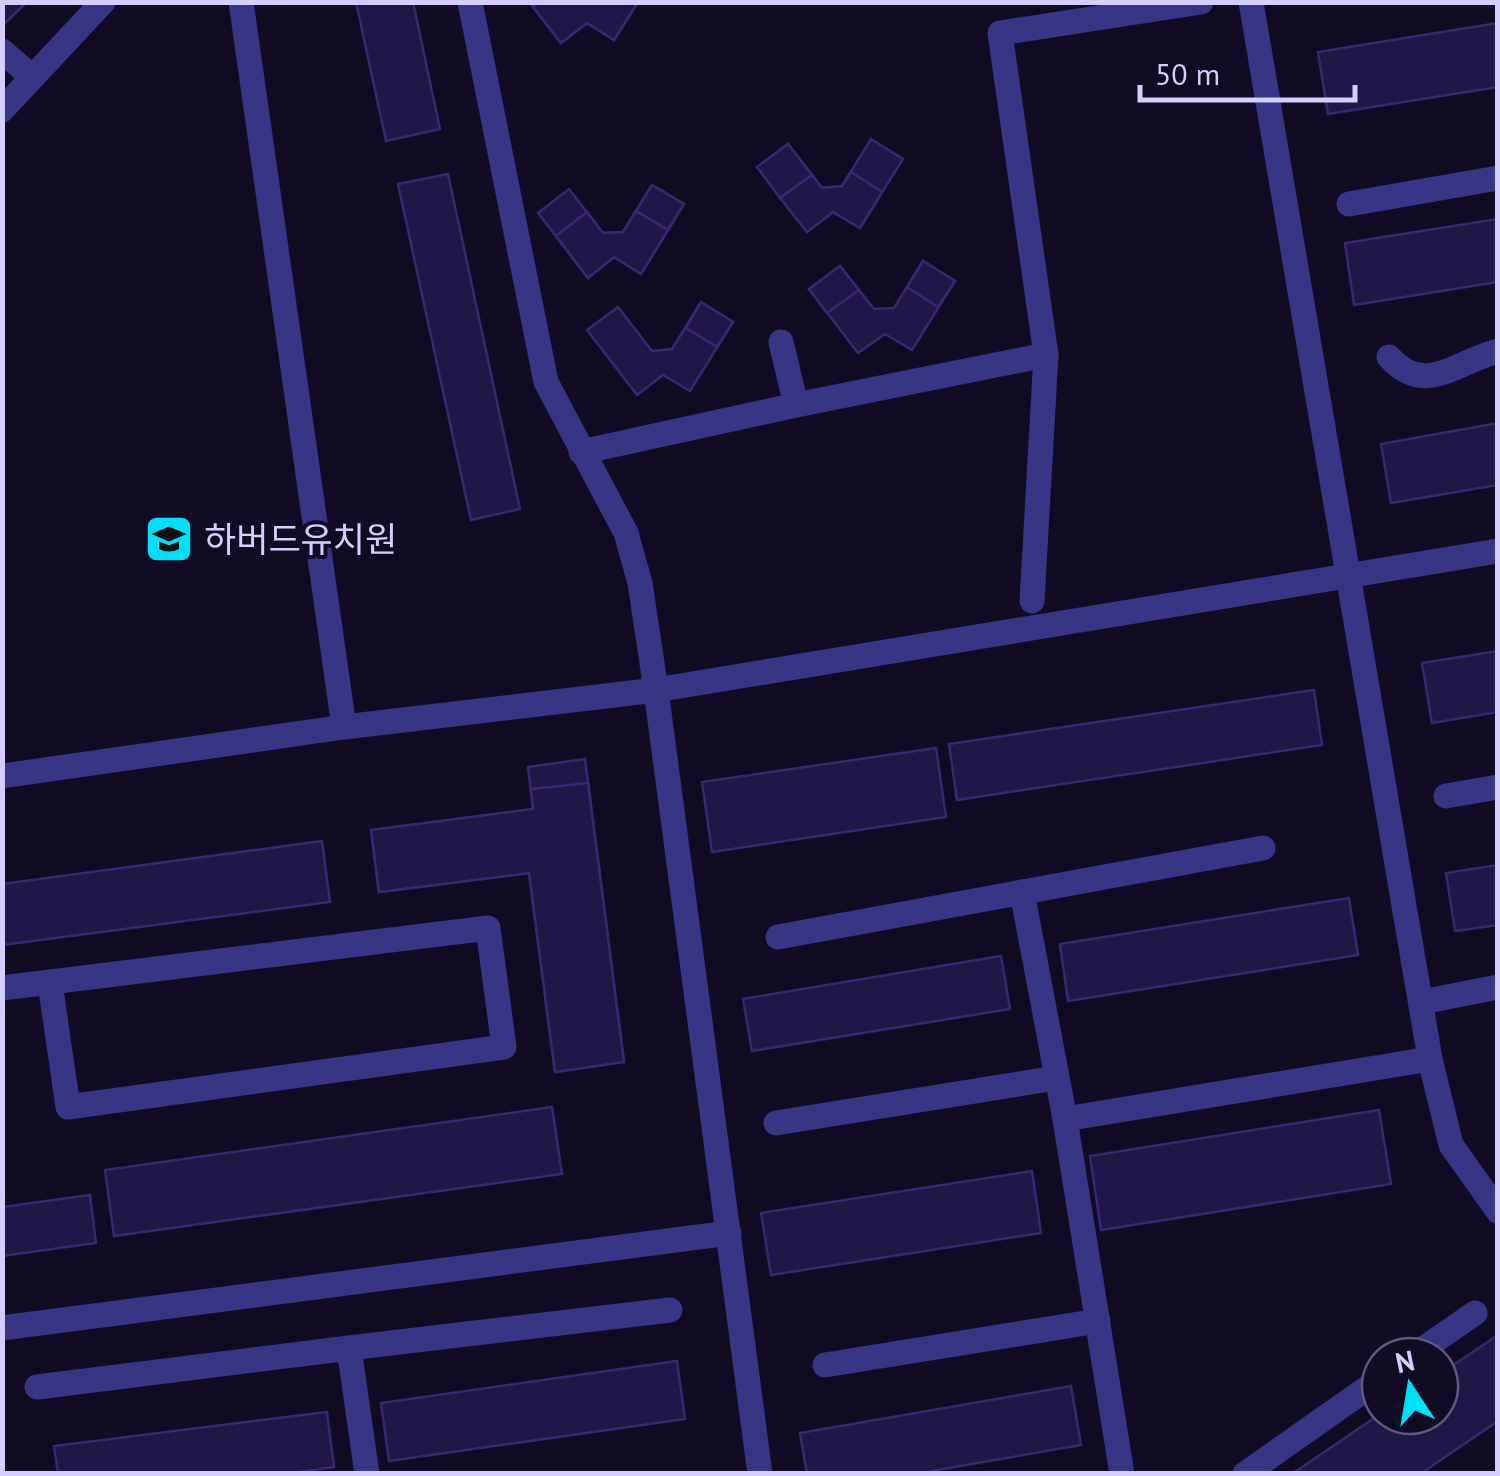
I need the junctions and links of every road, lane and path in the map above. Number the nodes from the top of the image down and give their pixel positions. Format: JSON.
{"nodes":[{"id":1,"x":103,"y":2,"type":"edge"},
{"id":2,"x":241,"y":2,"type":"edge"},
{"id":3,"x":470,"y":2,"type":"edge"},
{"id":4,"x":1201,"y":2,"type":"edge"},
{"id":5,"x":1250,"y":2,"type":"edge"},
{"id":6,"x":2,"y":50,"type":"edge"},
{"id":7,"x":32,"y":77,"type":"junction"},
{"id":8,"x":2,"y":110,"type":"edge"},
{"id":9,"x":1498,"y":178,"type":"edge"},
{"id":10,"x":1348,"y":204,"type":"dead end"},
{"id":11,"x":781,"y":342,"type":"dead end"},
{"id":12,"x":1498,"y":351,"type":"edge"},
{"id":13,"x":1046,"y":356,"type":"junction"},
{"id":14,"x":1388,"y":357,"type":"dead end"},
{"id":15,"x":796,"y":405,"type":"junction"},
{"id":16,"x":581,"y":452,"type":"junction"},
{"id":17,"x":1498,"y":551,"type":"edge"},
{"id":18,"x":1348,"y":577,"type":"junction"},
{"id":19,"x":1032,"y":600,"type":"dead end"},
{"id":20,"x":656,"y":690,"type":"junction"},
{"id":21,"x":344,"y":727,"type":"junction"},
{"id":22,"x":2,"y":776,"type":"edge"},
{"id":23,"x":1498,"y":787,"type":"edge"},
{"id":24,"x":1446,"y":796,"type":"dead end"},
{"id":25,"x":1263,"y":848,"type":"dead end"},
{"id":26,"x":1022,"y":892,"type":"junction"},
{"id":27,"x":778,"y":937,"type":"dead end"},
{"id":28,"x":50,"y":983,"type":"junction"},
{"id":29,"x":1498,"y":987,"type":"edge"},
{"id":30,"x":2,"y":988,"type":"edge"},
{"id":31,"x":1422,"y":1002,"type":"junction"},
{"id":32,"x":1430,"y":1059,"type":"junction"},
{"id":33,"x":1056,"y":1078,"type":"junction"},
{"id":34,"x":1065,"y":1119,"type":"junction"},
{"id":35,"x":776,"y":1123,"type":"dead end"},
{"id":36,"x":1498,"y":1211,"type":"edge"},
{"id":37,"x":729,"y":1232,"type":"junction"},
{"id":38,"x":670,"y":1310,"type":"dead end"},
{"id":39,"x":1475,"y":1313,"type":"dead end"},
{"id":40,"x":1098,"y":1321,"type":"junction"},
{"id":41,"x":2,"y":1328,"type":"edge"},
{"id":42,"x":1442,"y":1336,"type":"edge"},
{"id":43,"x":349,"y":1348,"type":"junction"},
{"id":44,"x":825,"y":1365,"type":"dead end"},
{"id":45,"x":37,"y":1387,"type":"dead end"},
{"id":46,"x":1360,"y":1393,"type":"edge"},
{"id":47,"x":367,"y":1474,"type":"edge"},
{"id":48,"x":760,"y":1474,"type":"edge"},
{"id":49,"x":1122,"y":1474,"type":"edge"},
{"id":50,"x":1245,"y":1474,"type":"edge"}],
"edges":[{"from":1,"to":7,"type":"street"},
{"from":2,"to":21,"type":"street"},
{"from":3,"to":16,"type":"street"},
{"from":4,"to":13,"type":"street"},
{"from":5,"to":18,"type":"street"},
{"from":6,"to":7,"type":"street"},
{"from":7,"to":8,"type":"street"},
{"from":9,"to":10,"type":"street"},
{"from":11,"to":15,"type":"street"},
{"from":12,"to":14,"type":"street"},
{"from":13,"to":15,"type":"street"},
{"from":13,"to":19,"type":"street"},
{"from":15,"to":16,"type":"street"},
{"from":16,"to":20,"type":"street"},
{"from":17,"to":18,"type":"street"},
{"from":18,"to":20,"type":"street"},
{"from":18,"to":31,"type":"street"},
{"from":20,"to":21,"type":"street"},
{"from":20,"to":37,"type":"street"},
{"from":21,"to":22,"type":"street"},
{"from":23,"to":24,"type":"street"},
{"from":25,"to":26,"type":"street"},
{"from":26,"to":27,"type":"street"},
{"from":26,"to":33,"type":"street"},
{"from":28,"to":28,"type":"street"},
{"from":28,"to":30,"type":"street"},
{"from":29,"to":31,"type":"street"},
{"from":31,"to":32,"type":"street"},
{"from":32,"to":34,"type":"street"},
{"from":32,"to":36,"type":"street"},
{"from":33,"to":34,"type":"street"},
{"from":33,"to":35,"type":"street"},
{"from":34,"to":40,"type":"street"},
{"from":37,"to":41,"type":"street"},
{"from":37,"to":48,"type":"street"},
{"from":38,"to":43,"type":"street"},
{"from":39,"to":42,"type":"street"},
{"from":40,"to":44,"type":"street"},
{"from":40,"to":49,"type":"street"},
{"from":43,"to":45,"type":"street"},
{"from":43,"to":47,"type":"street"},
{"from":46,"to":50,"type":"street"}]}
